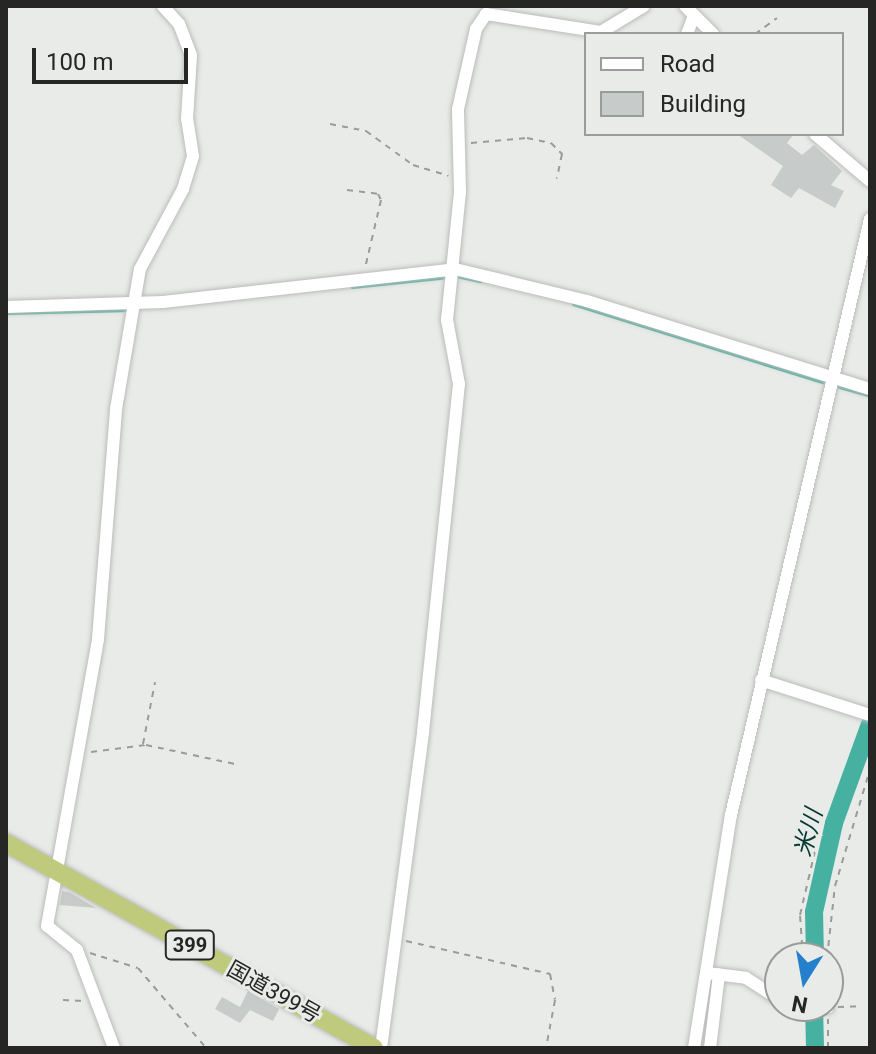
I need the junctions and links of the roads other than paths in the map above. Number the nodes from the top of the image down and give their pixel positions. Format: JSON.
{"nodes":[{"id":1,"x":163,"y":6,"type":"edge"},
{"id":2,"x":644,"y":6,"type":"edge"},
{"id":3,"x":690,"y":11,"type":"edge"},
{"id":4,"x":687,"y":32,"type":"edge"},
{"id":5,"x":711,"y":32,"type":"edge"},
{"id":6,"x":817,"y":136,"type":"edge"},
{"id":7,"x":870,"y":181,"type":"edge"},
{"id":8,"x":870,"y":219,"type":"edge"},
{"id":9,"x":451,"y":274,"type":"junction"},
{"id":10,"x":6,"y":307,"type":"edge"},
{"id":11,"x":132,"y":308,"type":"junction"},
{"id":12,"x":831,"y":378,"type":"junction"},
{"id":13,"x":870,"y":389,"type":"edge"},
{"id":14,"x":761,"y":680,"type":"junction"},
{"id":15,"x":868,"y":715,"type":"edge"},
{"id":16,"x":6,"y":843,"type":"edge"},
{"id":17,"x":55,"y":870,"type":"junction"},
{"id":18,"x":713,"y":974,"type":"junction"},
{"id":19,"x":764,"y":990,"type":"edge"},
{"id":20,"x":114,"y":1048,"type":"edge"},
{"id":21,"x":374,"y":1048,"type":"edge"},
{"id":22,"x":381,"y":1048,"type":"edge"},
{"id":23,"x":694,"y":1048,"type":"edge"},
{"id":24,"x":710,"y":1048,"type":"edge"}],
"edges":[{"from":1,"to":11,"type":"street"},
{"from":2,"to":9,"type":"street"},
{"from":3,"to":4,"type":"street"},
{"from":3,"to":5,"type":"street"},
{"from":6,"to":7,"type":"street"},
{"from":8,"to":12,"type":"street"},
{"from":9,"to":11,"type":"street"},
{"from":9,"to":12,"type":"street"},
{"from":9,"to":22,"type":"street"},
{"from":10,"to":11,"type":"street"},
{"from":11,"to":17,"type":"street"},
{"from":12,"to":13,"type":"street"},
{"from":12,"to":14,"type":"street"},
{"from":14,"to":15,"type":"street"},
{"from":14,"to":18,"type":"street"},
{"from":16,"to":17,"type":"highway","name":"国道399号","number":"399"},
{"from":17,"to":20,"type":"street"},
{"from":17,"to":21,"type":"highway","name":"国道399号","number":"399"},
{"from":18,"to":19,"type":"street"},
{"from":18,"to":23,"type":"street"},
{"from":18,"to":24,"type":"street"}]}
